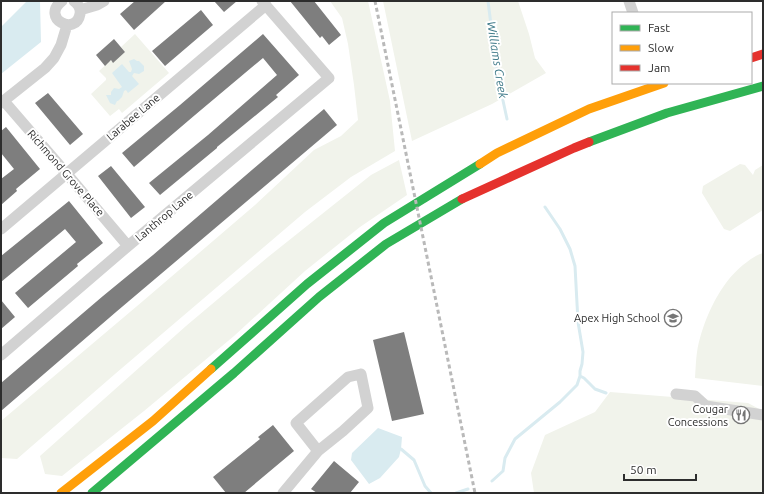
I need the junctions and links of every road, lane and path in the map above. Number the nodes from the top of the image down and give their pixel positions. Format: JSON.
{"nodes":[{"id":1,"x":62,"y":1,"type":"edge"},
{"id":2,"x":74,"y":1,"type":"edge"},
{"id":3,"x":104,"y":1,"type":"edge"},
{"id":4,"x":629,"y":1,"type":"edge"},
{"id":5,"x":264,"y":3,"type":"edge"},
{"id":6,"x":80,"y":10,"type":"junction"},
{"id":7,"x":632,"y":12,"type":"edge"},
{"id":8,"x":67,"y":25,"type":"junction"},
{"id":9,"x":763,"y":54,"type":"edge"},
{"id":10,"x":752,"y":58,"type":"edge"},
{"id":11,"x":633,"y":84,"type":"edge"},
{"id":12,"x":661,"y":84,"type":"edge"},
{"id":13,"x":763,"y":86,"type":"edge"},
{"id":14,"x":615,"y":100,"type":"junction"},
{"id":15,"x":2,"y":102,"type":"edge"},
{"id":16,"x":67,"y":174,"type":"junction"},
{"id":17,"x":1,"y":229,"type":"edge"},
{"id":18,"x":128,"y":246,"type":"junction"},
{"id":19,"x":1,"y":355,"type":"edge"},
{"id":20,"x":676,"y":394,"type":"dead end"},
{"id":21,"x":763,"y":415,"type":"edge"},
{"id":22,"x":318,"y":451,"type":"junction"},
{"id":23,"x":61,"y":493,"type":"edge"},
{"id":24,"x":92,"y":493,"type":"edge"},
{"id":25,"x":283,"y":493,"type":"edge"}],
"edges":[{"from":1,"to":8,"type":"street"},
{"from":2,"to":6,"type":"street"},
{"from":3,"to":6,"type":"street"},
{"from":4,"to":7,"type":"street"},
{"from":5,"to":16,"type":"street","name":"Larabee Lane"},
{"from":5,"to":18,"type":"street","name":"Lanthrop Lane"},
{"from":6,"to":8,"type":"street"},
{"from":8,"to":15,"type":"street"},
{"from":9,"to":10,"type":"highway"},
{"from":11,"to":14,"type":"highway"},
{"from":12,"to":14,"type":"highway"},
{"from":13,"to":24,"type":"highway"},
{"from":14,"to":23,"type":"highway"},
{"from":15,"to":16,"type":"street","name":"Richmond Grove Place"},
{"from":16,"to":17,"type":"street","name":"Larabee Lane"},
{"from":16,"to":18,"type":"street","name":"Richmond Grove Place"},
{"from":18,"to":19,"type":"street","name":"Lanthrop Lane"},
{"from":20,"to":21,"type":"street"},
{"from":22,"to":22,"type":"street"},
{"from":22,"to":25,"type":"street"}]}
